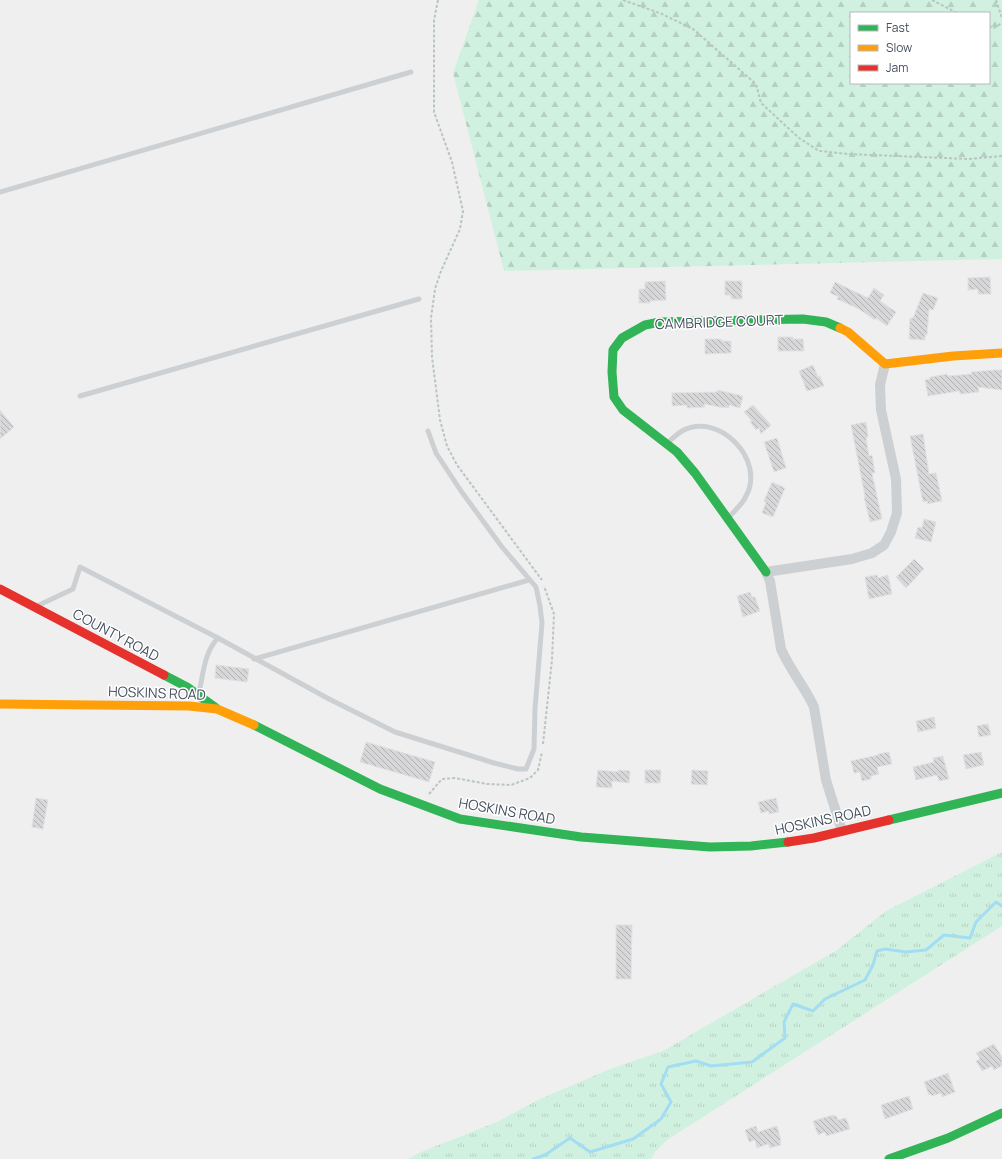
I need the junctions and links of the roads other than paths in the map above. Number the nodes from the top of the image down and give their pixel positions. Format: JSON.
{"nodes":[{"id":1,"x":411,"y":72,"type":"dead end"},
{"id":2,"x":0,"y":192,"type":"edge"},
{"id":3,"x":419,"y":299,"type":"dead end"},
{"id":4,"x":1002,"y":353,"type":"edge"},
{"id":5,"x":885,"y":364,"type":"junction"},
{"id":6,"x":80,"y":396,"type":"dead end"},
{"id":7,"x":428,"y":431,"type":"dead end"},
{"id":8,"x":666,"y":443,"type":"junction"},
{"id":9,"x":727,"y":519,"type":"junction"},
{"id":10,"x":766,"y":572,"type":"junction"},
{"id":11,"x":529,"y":580,"type":"junction"},
{"id":12,"x":0,"y":589,"type":"edge"},
{"id":13,"x":35,"y":608,"type":"junction"},
{"id":14,"x":218,"y":638,"type":"junction"},
{"id":15,"x":254,"y":658,"type":"junction"},
{"id":16,"x":199,"y":696,"type":"junction"},
{"id":17,"x":0,"y":704,"type":"edge"},
{"id":18,"x":217,"y":709,"type":"junction"},
{"id":19,"x":1002,"y":793,"type":"edge"},
{"id":20,"x":842,"y":831,"type":"junction"},
{"id":21,"x":1002,"y":1113,"type":"edge"},
{"id":22,"x":889,"y":1159,"type":"edge"}],
"edges":[{"from":1,"to":2,"type":"lane"},
{"from":3,"to":6,"type":"lane"},
{"from":4,"to":5,"type":"street"},
{"from":5,"to":8,"type":"street","name":"CAMBRIDGE COURT"},
{"from":5,"to":10,"type":"street"},
{"from":7,"to":11,"type":"lane"},
{"from":8,"to":9,"type":"street","name":"CAMBRIDGE COURT"},
{"from":8,"to":9,"type":"lane"},
{"from":9,"to":10,"type":"street","name":"CAMBRIDGE COURT"},
{"from":10,"to":20,"type":"street","name":"CAMBRIDGE COURT"},
{"from":11,"to":15,"type":"lane"},
{"from":11,"to":15,"type":"lane"},
{"from":12,"to":13,"type":"street","name":"COUNTY ROAD"},
{"from":13,"to":14,"type":"lane"},
{"from":13,"to":16,"type":"street","name":"COUNTY ROAD"},
{"from":14,"to":15,"type":"lane"},
{"from":14,"to":16,"type":"lane"},
{"from":16,"to":18,"type":"street","name":"COUNTY ROAD"},
{"from":17,"to":18,"type":"street","name":"HOSKINS ROAD"},
{"from":18,"to":20,"type":"street","name":"HOSKINS ROAD"},
{"from":19,"to":20,"type":"street","name":"HOSKINS ROAD"},
{"from":21,"to":22,"type":"street"}]}
